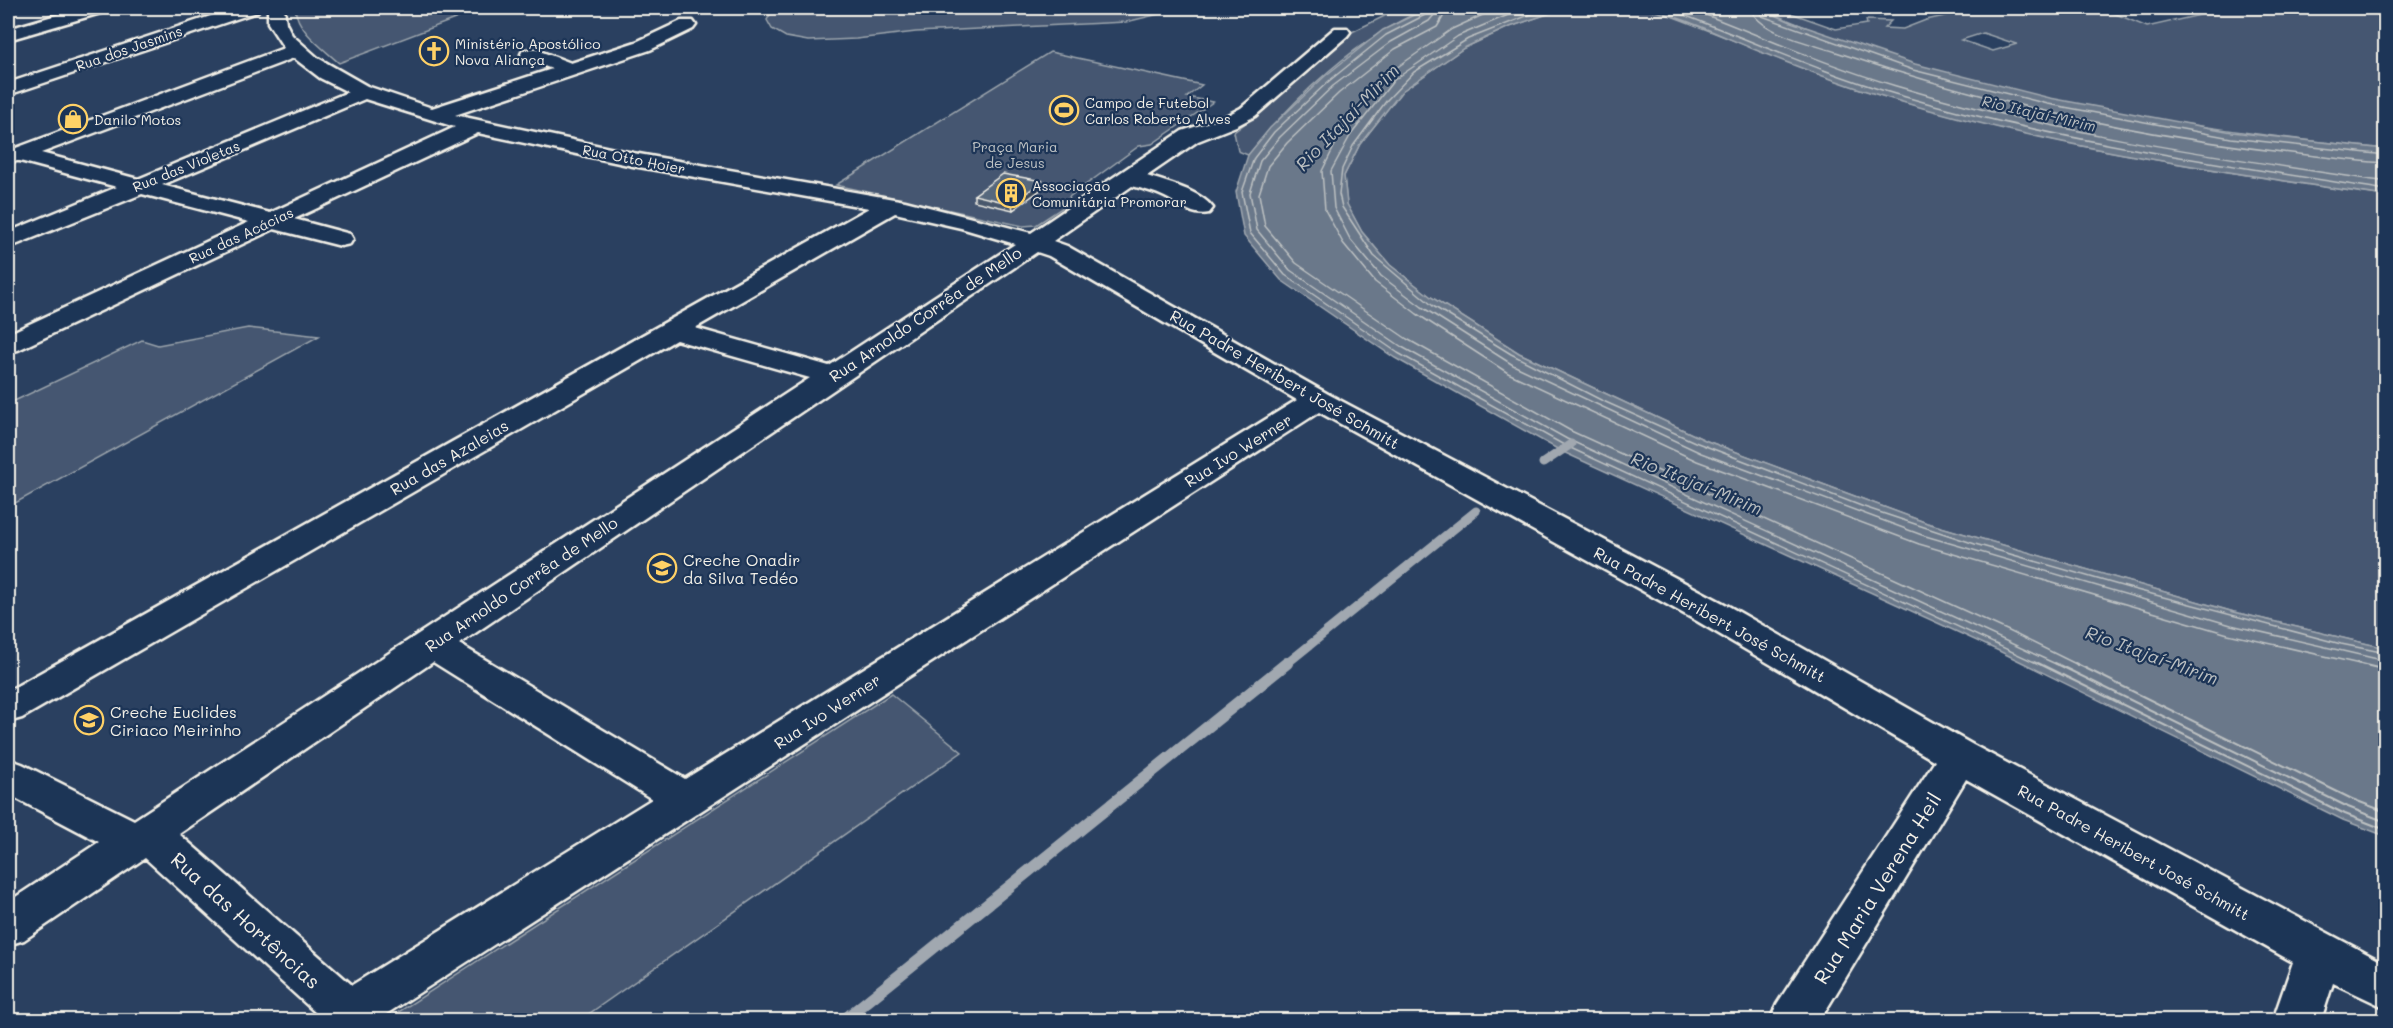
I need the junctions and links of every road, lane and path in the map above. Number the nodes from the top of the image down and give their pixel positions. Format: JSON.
{"nodes":[{"id":1,"x":98,"y":8,"type":"edge"},
{"id":2,"x":251,"y":8,"type":"edge"},
{"id":3,"x":276,"y":8,"type":"edge"},
{"id":4,"x":687,"y":25,"type":"dead end"},
{"id":5,"x":1341,"y":32,"type":"dead end"},
{"id":6,"x":8,"y":35,"type":"edge"},
{"id":7,"x":297,"y":50,"type":"junction"},
{"id":8,"x":530,"y":54,"type":"dead end"},
{"id":9,"x":572,"y":70,"type":"junction"},
{"id":10,"x":8,"y":89,"type":"edge"},
{"id":11,"x":365,"y":92,"type":"junction"},
{"id":12,"x":433,"y":115,"type":"junction"},
{"id":13,"x":475,"y":126,"type":"junction"},
{"id":14,"x":13,"y":156,"type":"edge"},
{"id":15,"x":1128,"y":177,"type":"junction"},
{"id":16,"x":139,"y":186,"type":"junction"},
{"id":17,"x":890,"y":206,"type":"junction"},
{"id":18,"x":1201,"y":208,"type":"dead end"},
{"id":19,"x":271,"y":221,"type":"junction"},
{"id":20,"x":341,"y":240,"type":"dead end"},
{"id":21,"x":8,"y":241,"type":"edge"},
{"id":22,"x":1034,"y":242,"type":"junction"},
{"id":23,"x":671,"y":330,"type":"junction"},
{"id":24,"x":8,"y":344,"type":"edge"},
{"id":25,"x":833,"y":376,"type":"junction"},
{"id":26,"x":1318,"y":400,"type":"junction"},
{"id":27,"x":431,"y":644,"type":"junction"},
{"id":28,"x":8,"y":708,"type":"edge"},
{"id":29,"x":1959,"y":756,"type":"junction"},
{"id":30,"x":8,"y":775,"type":"edge"},
{"id":31,"x":687,"y":800,"type":"junction"},
{"id":32,"x":139,"y":838,"type":"junction"},
{"id":33,"x":8,"y":926,"type":"edge"},
{"id":34,"x":2319,"y":953,"type":"junction"},
{"id":35,"x":2385,"y":987,"type":"edge"},
{"id":36,"x":343,"y":1016,"type":"edge"},
{"id":37,"x":1794,"y":1020,"type":"edge"},
{"id":38,"x":2297,"y":1020,"type":"edge"}],
"edges":[{"from":1,"to":6,"type":"street"},
{"from":2,"to":10,"type":"street","name":"Rua dos Jasmins"},
{"from":3,"to":7,"type":"street","name":"Rua Otto Hoier"},
{"from":4,"to":9,"type":"street"},
{"from":5,"to":15,"type":"street","name":"Rua Arnoldo Corrêa de Mello"},
{"from":7,"to":11,"type":"street","name":"Rua Otto Hoier"},
{"from":7,"to":14,"type":"street"},
{"from":8,"to":9,"type":"street"},
{"from":9,"to":12,"type":"street"},
{"from":11,"to":12,"type":"street","name":"Rua Otto Hoier"},
{"from":11,"to":16,"type":"street","name":"Rua das Violetas"},
{"from":12,"to":13,"type":"street","name":"Rua Otto Hoier"},
{"from":13,"to":17,"type":"street","name":"Rua Otto Hoier"},
{"from":13,"to":19,"type":"street","name":"Rua das Acácias"},
{"from":14,"to":16,"type":"street"},
{"from":15,"to":18,"type":"street"},
{"from":15,"to":22,"type":"street","name":"Rua Arnoldo Corrêa de Mello"},
{"from":16,"to":19,"type":"street"},
{"from":16,"to":21,"type":"street","name":"Rua das Violetas"},
{"from":17,"to":22,"type":"street","name":"Rua Otto Hoier"},
{"from":17,"to":23,"type":"street","name":"Rua das Azaleias"},
{"from":19,"to":20,"type":"street"},
{"from":19,"to":24,"type":"street","name":"Rua das Acácias"},
{"from":22,"to":25,"type":"street","name":"Rua Arnoldo Corrêa de Mello"},
{"from":22,"to":26,"type":"street","name":"Rua Padre Heribert José Schmitt"},
{"from":23,"to":25,"type":"street"},
{"from":23,"to":28,"type":"street","name":"Rua das Azaleias"},
{"from":25,"to":27,"type":"street","name":"Rua Arnoldo Corrêa de Mello"},
{"from":26,"to":29,"type":"street","name":"Rua Padre Heribert José Schmitt"},
{"from":26,"to":31,"type":"street","name":"Rua Ivo Werner"},
{"from":27,"to":31,"type":"street"},
{"from":27,"to":32,"type":"street","name":"Rua Arnoldo Corrêa de Mello"},
{"from":29,"to":34,"type":"street","name":"Rua Padre Heribert José Schmitt"},
{"from":29,"to":37,"type":"street","name":"Rua Maria Verena Heil"},
{"from":30,"to":32,"type":"street","name":"Rua das Hortências"},
{"from":31,"to":36,"type":"street","name":"Rua Ivo Werner"},
{"from":32,"to":33,"type":"street","name":"Rua Arnoldo Corrêa de Mello"},
{"from":32,"to":36,"type":"street","name":"Rua das Hortências"},
{"from":34,"to":35,"type":"street","name":"Rua Padre Heribert José Schmitt"},
{"from":34,"to":38,"type":"street"}]}
